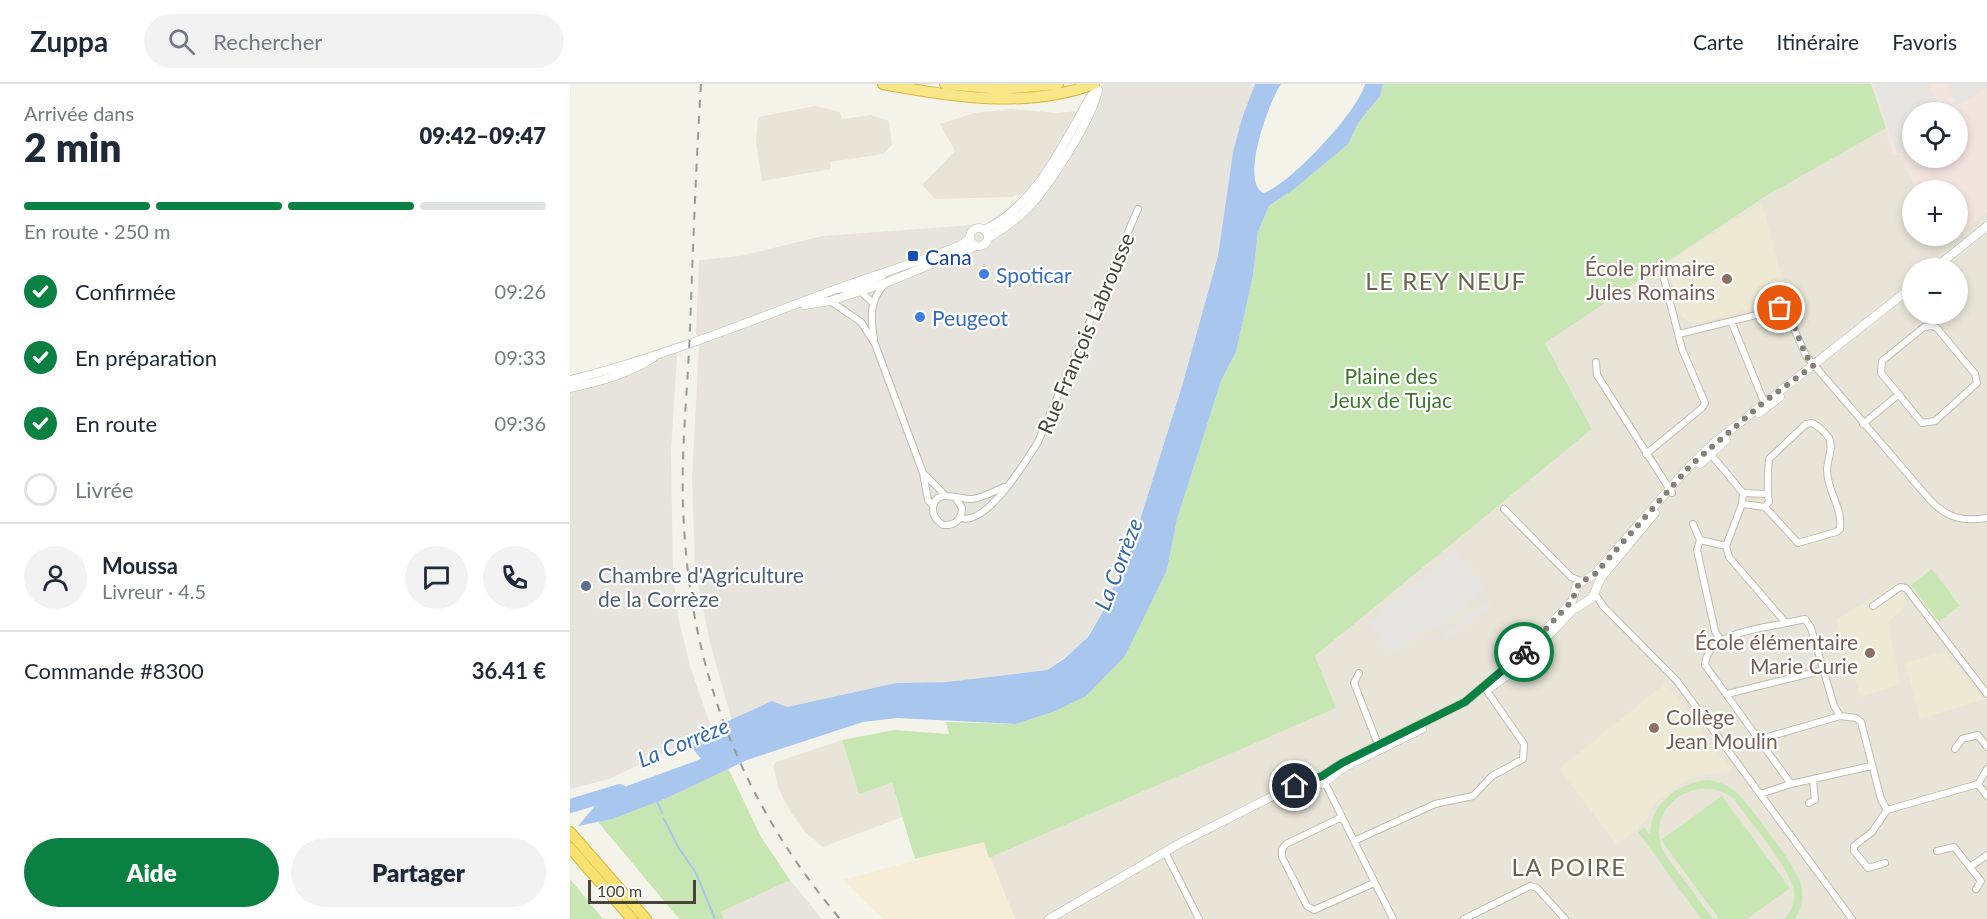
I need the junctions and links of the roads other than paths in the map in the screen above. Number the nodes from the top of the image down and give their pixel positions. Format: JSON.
{"nodes":[{"id":1,"x":883,"y":84,"type":"edge"},
{"id":2,"x":945,"y":84,"type":"edge"},
{"id":3,"x":1058,"y":84,"type":"edge"},
{"id":4,"x":1094,"y":84,"type":"edge"},
{"id":5,"x":1138,"y":209,"type":"dead end"},
{"id":6,"x":1987,"y":226,"type":"edge"},
{"id":7,"x":986,"y":234,"type":"junction"},
{"id":8,"x":970,"y":238,"type":"junction"},
{"id":9,"x":976,"y":246,"type":"junction"},
{"id":10,"x":1947,"y":258,"type":"edge"},
{"id":11,"x":1660,"y":263,"type":"dead end"},
{"id":12,"x":891,"y":271,"type":"junction"},
{"id":13,"x":888,"y":282,"type":"junction"},
{"id":14,"x":834,"y":290,"type":"junction"},
{"id":15,"x":854,"y":291,"type":"junction"},
{"id":16,"x":1902,"y":295,"type":"edge"},
{"id":17,"x":830,"y":301,"type":"junction"},
{"id":18,"x":873,"y":303,"type":"junction"},
{"id":19,"x":794,"y":307,"type":"junction"},
{"id":20,"x":847,"y":311,"type":"junction"},
{"id":21,"x":1731,"y":321,"type":"junction"},
{"id":22,"x":1932,"y":326,"type":"joint"},
{"id":23,"x":1679,"y":334,"type":"junction"},
{"id":24,"x":875,"y":344,"type":"junction"},
{"id":25,"x":658,"y":354,"type":"junction"},
{"id":26,"x":1596,"y":362,"type":"dead end"},
{"id":27,"x":1814,"y":365,"type":"junction"},
{"id":28,"x":570,"y":380,"type":"edge"},
{"id":29,"x":570,"y":388,"type":"edge"},
{"id":30,"x":1899,"y":394,"type":"junction"},
{"id":31,"x":1764,"y":402,"type":"junction"},
{"id":32,"x":1863,"y":424,"type":"junction"},
{"id":33,"x":1646,"y":454,"type":"junction"},
{"id":34,"x":1710,"y":454,"type":"junction"},
{"id":35,"x":923,"y":473,"type":"junction"},
{"id":36,"x":1007,"y":486,"type":"junction"},
{"id":37,"x":1670,"y":491,"type":"junction"},
{"id":38,"x":1743,"y":493,"type":"junction"},
{"id":39,"x":1766,"y":494,"type":"junction"},
{"id":40,"x":945,"y":495,"type":"junction"},
{"id":41,"x":954,"y":497,"type":"junction"},
{"id":42,"x":975,"y":499,"type":"junction"},
{"id":43,"x":1742,"y":504,"type":"junction"},
{"id":44,"x":933,"y":506,"type":"junction"},
{"id":45,"x":990,"y":506,"type":"junction"},
{"id":46,"x":1765,"y":507,"type":"junction"},
{"id":47,"x":1504,"y":509,"type":"dead end"},
{"id":48,"x":961,"y":518,"type":"junction"},
{"id":49,"x":1987,"y":519,"type":"edge"},
{"id":50,"x":1693,"y":524,"type":"dead end"},
{"id":51,"x":1700,"y":540,"type":"junction"},
{"id":52,"x":1726,"y":546,"type":"junction"},
{"id":53,"x":1580,"y":586,"type":"junction"},
{"id":54,"x":1592,"y":596,"type":"junction"},
{"id":55,"x":1874,"y":606,"type":"dead end"},
{"id":56,"x":1786,"y":623,"type":"junction"},
{"id":57,"x":1720,"y":640,"type":"junction"},
{"id":58,"x":1824,"y":670,"type":"junction"},
{"id":59,"x":1359,"y":673,"type":"dead end"},
{"id":60,"x":1487,"y":691,"type":"junction"},
{"id":61,"x":1727,"y":694,"type":"junction"},
{"id":62,"x":1987,"y":694,"type":"edge"},
{"id":63,"x":1840,"y":716,"type":"junction"},
{"id":64,"x":1761,"y":740,"type":"junction"},
{"id":65,"x":1987,"y":747,"type":"edge"},
{"id":66,"x":1379,"y":748,"type":"junction"},
{"id":67,"x":1954,"y":749,"type":"dead end"},
{"id":68,"x":1871,"y":766,"type":"junction"},
{"id":69,"x":1987,"y":769,"type":"edge"},
{"id":70,"x":1323,"y":779,"type":"junction"},
{"id":71,"x":1813,"y":779,"type":"junction"},
{"id":72,"x":1791,"y":784,"type":"junction"},
{"id":73,"x":1978,"y":784,"type":"junction"},
{"id":74,"x":1760,"y":794,"type":"junction"},
{"id":75,"x":1987,"y":796,"type":"edge"},
{"id":76,"x":1809,"y":803,"type":"dead end"},
{"id":77,"x":1887,"y":810,"type":"junction"},
{"id":78,"x":1342,"y":817,"type":"junction"},
{"id":79,"x":572,"y":840,"type":"edge"},
{"id":80,"x":1354,"y":841,"type":"junction"},
{"id":81,"x":1937,"y":851,"type":"dead end"},
{"id":82,"x":1166,"y":854,"type":"junction"},
{"id":83,"x":1987,"y":855,"type":"edge"},
{"id":84,"x":1885,"y":863,"type":"dead end"},
{"id":85,"x":1970,"y":867,"type":"junction"},
{"id":86,"x":1374,"y":883,"type":"junction"},
{"id":87,"x":1976,"y":889,"type":"dead end"},
{"id":88,"x":632,"y":919,"type":"edge"},
{"id":89,"x":646,"y":919,"type":"edge"},
{"id":90,"x":1049,"y":919,"type":"edge"},
{"id":91,"x":1059,"y":919,"type":"edge"},
{"id":92,"x":1199,"y":919,"type":"edge"},
{"id":93,"x":1393,"y":919,"type":"edge"},
{"id":94,"x":1464,"y":919,"type":"edge"},
{"id":95,"x":1565,"y":919,"type":"edge"},
{"id":96,"x":1852,"y":919,"type":"edge"}],
"edges":[{"from":1,"to":4,"type":"highway"},
{"from":2,"to":3,"type":"highway"},
{"from":5,"to":36,"type":"street","name":"Rue François Labrousse"},
{"from":6,"to":10,"type":"street"},
{"from":7,"to":7,"type":"street"},
{"from":7,"to":8,"type":"street"},
{"from":7,"to":9,"type":"street"},
{"from":8,"to":9,"type":"street"},
{"from":8,"to":12,"type":"street"},
{"from":9,"to":13,"type":"street"},
{"from":11,"to":23,"type":"street"},
{"from":12,"to":14,"type":"street"},
{"from":12,"to":15,"type":"street"},
{"from":13,"to":15,"type":"street"},
{"from":13,"to":18,"type":"street"},
{"from":14,"to":15,"type":"street"},
{"from":14,"to":19,"type":"street"},
{"from":15,"to":17,"type":"street"},
{"from":15,"to":18,"type":"street"},
{"from":15,"to":20,"type":"street"},
{"from":16,"to":27,"type":"street"},
{"from":17,"to":19,"type":"street"},
{"from":17,"to":20,"type":"street","name":"Rue François Labrousse"},
{"from":18,"to":24,"type":"street","name":"Rue François Labrousse"},
{"from":19,"to":25,"type":"street"},
{"from":20,"to":24,"type":"street","name":"Rue François Labrousse"},
{"from":21,"to":23,"type":"street"},
{"from":21,"to":27,"type":"street"},
{"from":21,"to":31,"type":"street"},
{"from":22,"to":30,"type":"street"},
{"from":22,"to":30,"type":"street"},
{"from":23,"to":33,"type":"street"},
{"from":24,"to":35,"type":"street","name":"Rue François Labrousse"},
{"from":25,"to":28,"type":"street"},
{"from":25,"to":29,"type":"street"},
{"from":26,"to":33,"type":"street"},
{"from":27,"to":31,"type":"street"},
{"from":27,"to":32,"type":"street"},
{"from":27,"to":34,"type":"street"},
{"from":30,"to":32,"type":"street"},
{"from":31,"to":34,"type":"street"},
{"from":32,"to":49,"type":"street"},
{"from":33,"to":37,"type":"street"},
{"from":34,"to":37,"type":"street"},
{"from":34,"to":38,"type":"street"},
{"from":35,"to":40,"type":"street","name":"Rue François Labrousse"},
{"from":35,"to":44,"type":"street","name":"Rue François Labrousse"},
{"from":36,"to":42,"type":"street"},
{"from":36,"to":45,"type":"street","name":"Rue François Labrousse"},
{"from":37,"to":53,"type":"street"},
{"from":37,"to":54,"type":"street"},
{"from":38,"to":39,"type":"street"},
{"from":38,"to":43,"type":"street"},
{"from":39,"to":46,"type":"street"},
{"from":39,"to":46,"type":"street"},
{"from":40,"to":41,"type":"street"},
{"from":40,"to":44,"type":"street"},
{"from":41,"to":42,"type":"street"},
{"from":41,"to":48,"type":"street"},
{"from":42,"to":45,"type":"street"},
{"from":43,"to":46,"type":"street"},
{"from":43,"to":52,"type":"street"},
{"from":44,"to":48,"type":"street","name":"Rue François Labrousse"},
{"from":45,"to":48,"type":"street","name":"Rue François Labrousse"},
{"from":47,"to":53,"type":"street"},
{"from":50,"to":51,"type":"street"},
{"from":51,"to":52,"type":"street"},
{"from":51,"to":57,"type":"street"},
{"from":52,"to":56,"type":"street"},
{"from":53,"to":54,"type":"street"},
{"from":53,"to":54,"type":"street"},
{"from":53,"to":66,"type":"street"},
{"from":54,"to":60,"type":"street"},
{"from":54,"to":74,"type":"street"},
{"from":55,"to":62,"type":"street"},
{"from":56,"to":57,"type":"street"},
{"from":56,"to":58,"type":"street"},
{"from":57,"to":61,"type":"street"},
{"from":58,"to":61,"type":"street"},
{"from":58,"to":63,"type":"street"},
{"from":59,"to":66,"type":"street"},
{"from":60,"to":66,"type":"street"},
{"from":60,"to":80,"type":"street"},
{"from":61,"to":64,"type":"street"},
{"from":63,"to":64,"type":"street"},
{"from":63,"to":68,"type":"street"},
{"from":64,"to":72,"type":"street"},
{"from":65,"to":67,"type":"street"},
{"from":66,"to":70,"type":"street"},
{"from":68,"to":71,"type":"street"},
{"from":68,"to":77,"type":"street"},
{"from":69,"to":73,"type":"street"},
{"from":70,"to":78,"type":"street"},
{"from":70,"to":82,"type":"street"},
{"from":70,"to":82,"type":"street"},
{"from":71,"to":72,"type":"street"},
{"from":71,"to":76,"type":"street"},
{"from":72,"to":74,"type":"street"},
{"from":73,"to":75,"type":"street"},
{"from":73,"to":77,"type":"street"},
{"from":74,"to":96,"type":"street"},
{"from":77,"to":84,"type":"street"},
{"from":78,"to":80,"type":"street"},
{"from":78,"to":86,"type":"street"},
{"from":79,"to":88,"type":"highway"},
{"from":79,"to":89,"type":"highway"},
{"from":80,"to":86,"type":"street"},
{"from":81,"to":85,"type":"street"},
{"from":82,"to":90,"type":"street"},
{"from":82,"to":91,"type":"street"},
{"from":82,"to":92,"type":"street"},
{"from":83,"to":85,"type":"street"},
{"from":85,"to":87,"type":"street"},
{"from":86,"to":93,"type":"street"},
{"from":94,"to":95,"type":"street"}]}
